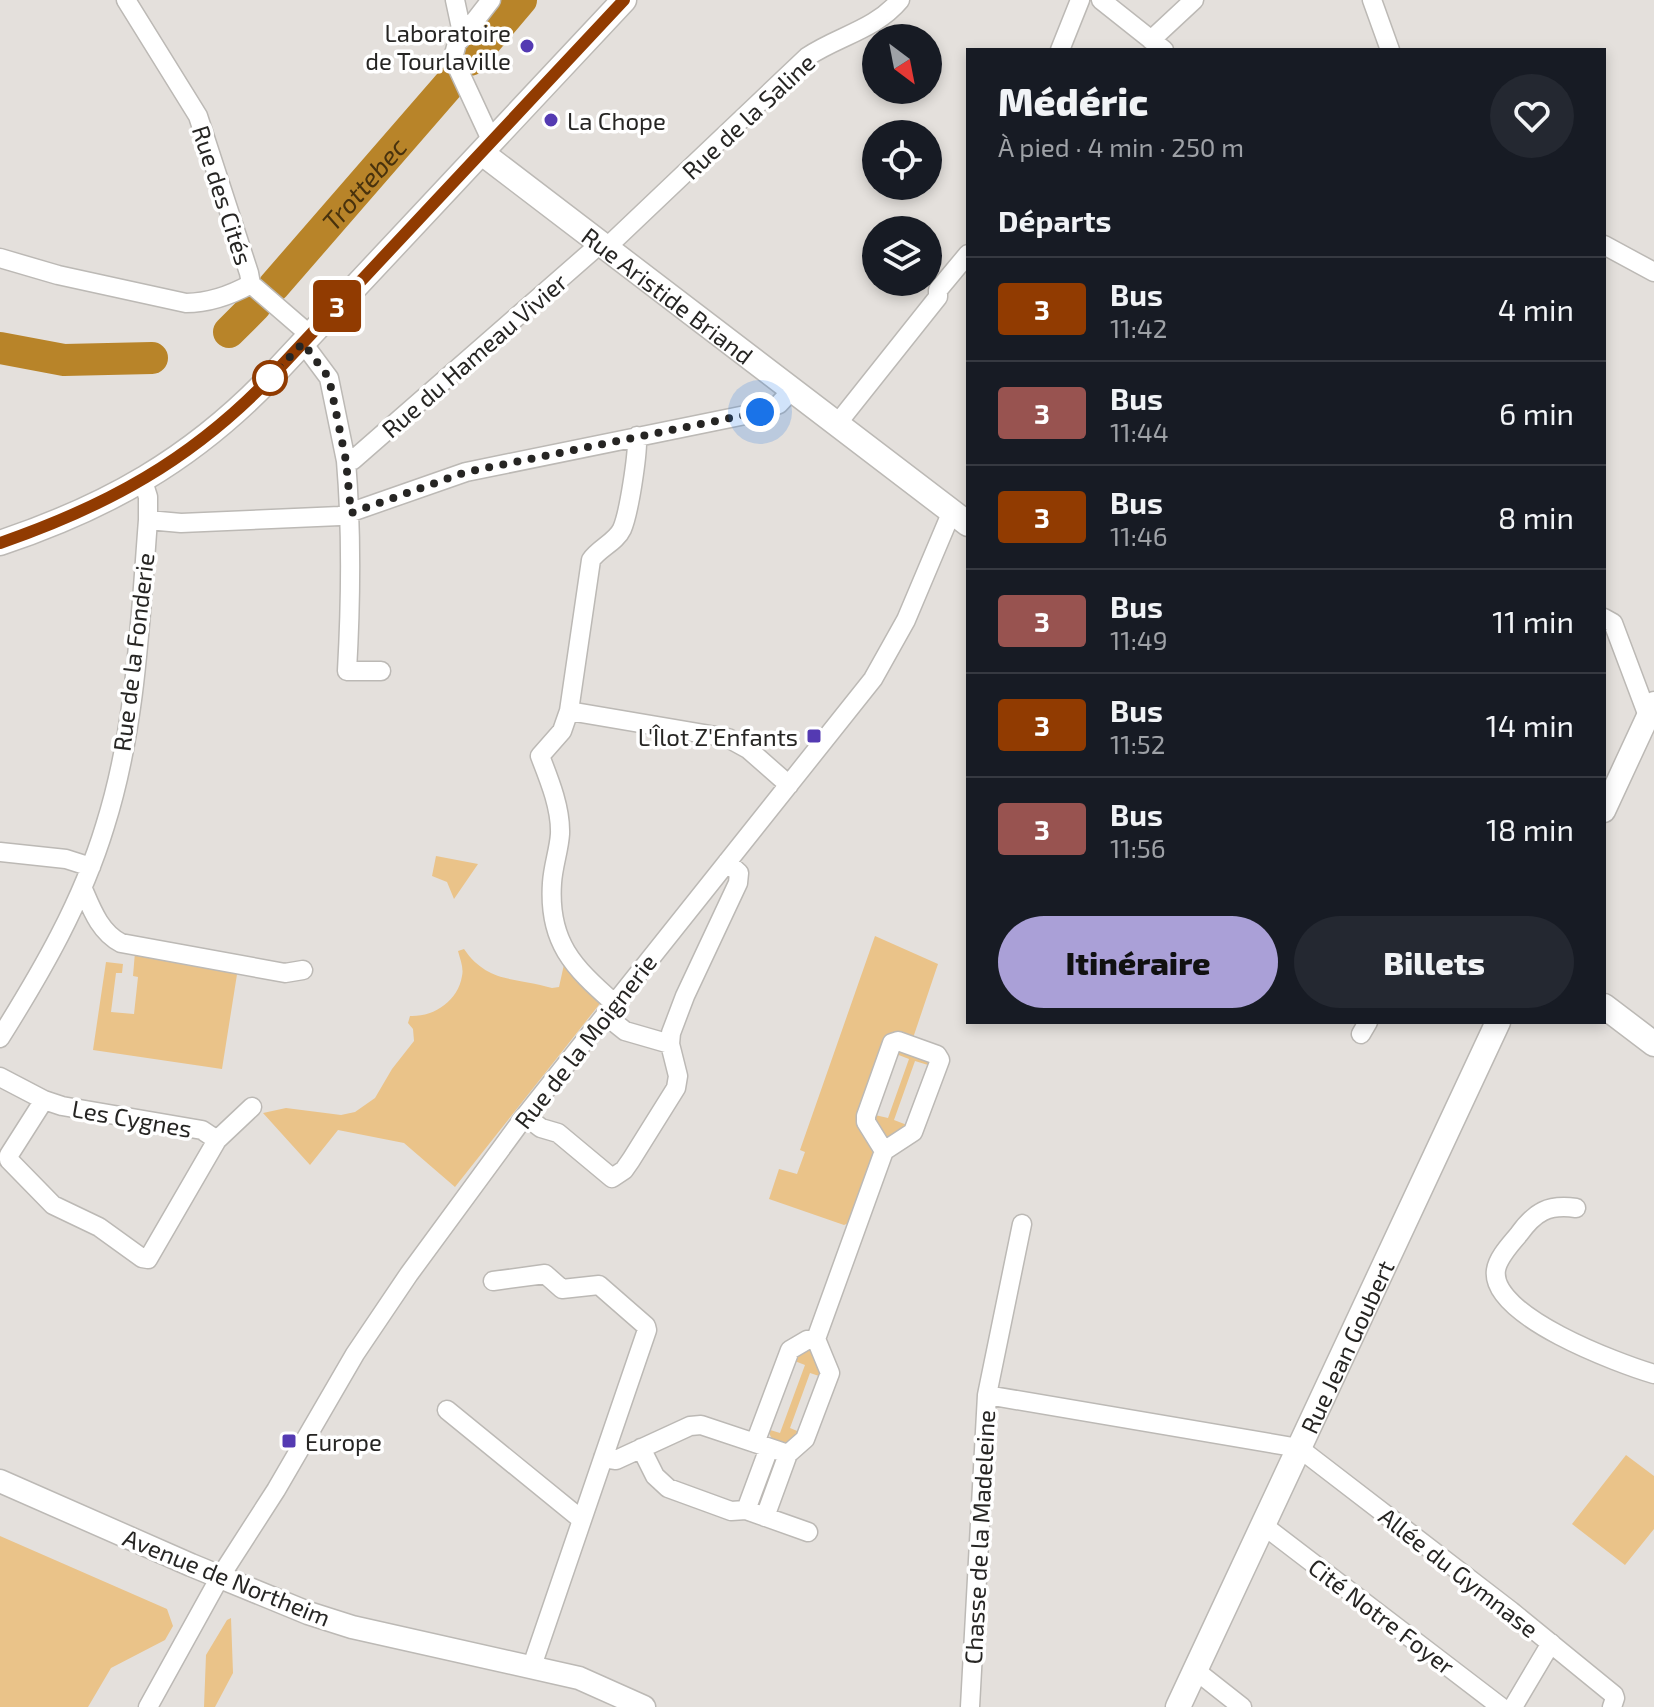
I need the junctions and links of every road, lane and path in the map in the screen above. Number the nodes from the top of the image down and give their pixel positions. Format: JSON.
{"nodes":[{"id":1,"x":126,"y":0,"type":"edge"},
{"id":2,"x":455,"y":0,"type":"edge"},
{"id":3,"x":491,"y":0,"type":"edge"},
{"id":4,"x":624,"y":0,"type":"edge"},
{"id":5,"x":900,"y":0,"type":"edge"},
{"id":6,"x":1080,"y":0,"type":"edge"},
{"id":7,"x":1101,"y":0,"type":"edge"},
{"id":8,"x":1194,"y":0,"type":"edge"},
{"id":9,"x":1372,"y":0,"type":"edge"},
{"id":10,"x":458,"y":43,"type":"junction"},
{"id":11,"x":1157,"y":45,"type":"edge"},
{"id":12,"x":1061,"y":48,"type":"edge"},
{"id":13,"x":1389,"y":48,"type":"edge"},
{"id":14,"x":487,"y":148,"type":"junction"},
{"id":15,"x":603,"y":246,"type":"junction"},
{"id":16,"x":1606,"y":246,"type":"edge"},
{"id":17,"x":966,"y":256,"type":"edge"},
{"id":18,"x":0,"y":258,"type":"edge"},
{"id":19,"x":1654,"y":272,"type":"edge"},
{"id":20,"x":251,"y":284,"type":"junction"},
{"id":21,"x":307,"y":339,"type":"junction"},
{"id":22,"x":792,"y":390,"type":"junction"},
{"id":23,"x":837,"y":424,"type":"junction"},
{"id":24,"x":637,"y":436,"type":"junction"},
{"id":25,"x":346,"y":461,"type":"junction"},
{"id":26,"x":143,"y":481,"type":"junction"},
{"id":27,"x":351,"y":513,"type":"junction"},
{"id":28,"x":148,"y":520,"type":"junction"},
{"id":29,"x":964,"y":520,"type":"edge"},
{"id":30,"x":0,"y":543,"type":"edge"},
{"id":31,"x":1606,"y":619,"type":"edge"},
{"id":32,"x":381,"y":671,"type":"dead end"},
{"id":33,"x":1651,"y":709,"type":"edge"},
{"id":34,"x":569,"y":711,"type":"junction"},
{"id":35,"x":789,"y":785,"type":"junction"},
{"id":36,"x":1606,"y":807,"type":"edge"},
{"id":37,"x":0,"y":852,"type":"edge"},
{"id":38,"x":727,"y":862,"type":"junction"},
{"id":39,"x":91,"y":867,"type":"junction"},
{"id":40,"x":83,"y":889,"type":"junction"},
{"id":41,"x":303,"y":970,"type":"dead end"},
{"id":42,"x":1606,"y":1008,"type":"edge"},
{"id":43,"x":609,"y":1009,"type":"junction"},
{"id":44,"x":1497,"y":1024,"type":"edge"},
{"id":45,"x":0,"y":1038,"type":"edge"},
{"id":46,"x":670,"y":1044,"type":"junction"},
{"id":47,"x":1654,"y":1044,"type":"edge"},
{"id":48,"x":0,"y":1077,"type":"edge"},
{"id":49,"x":44,"y":1100,"type":"junction"},
{"id":50,"x":252,"y":1107,"type":"dead end"},
{"id":51,"x":525,"y":1116,"type":"junction"},
{"id":52,"x":217,"y":1140,"type":"junction"},
{"id":53,"x":884,"y":1151,"type":"junction"},
{"id":54,"x":1576,"y":1208,"type":"dead end"},
{"id":55,"x":1022,"y":1224,"type":"dead end"},
{"id":56,"x":493,"y":1281,"type":"dead end"},
{"id":57,"x":816,"y":1339,"type":"junction"},
{"id":58,"x":1654,"y":1374,"type":"edge"},
{"id":59,"x":987,"y":1395,"type":"junction"},
{"id":60,"x":447,"y":1410,"type":"dead end"},
{"id":61,"x":762,"y":1445,"type":"junction"},
{"id":62,"x":641,"y":1448,"type":"junction"},
{"id":63,"x":1299,"y":1448,"type":"junction"},
{"id":64,"x":788,"y":1454,"type":"junction"},
{"id":65,"x":603,"y":1458,"type":"junction"},
{"id":66,"x":0,"y":1481,"type":"edge"},
{"id":67,"x":746,"y":1510,"type":"junction"},
{"id":68,"x":765,"y":1517,"type":"junction"},
{"id":69,"x":582,"y":1520,"type":"junction"},
{"id":70,"x":1263,"y":1525,"type":"junction"},
{"id":71,"x":808,"y":1532,"type":"dead end"},
{"id":72,"x":220,"y":1577,"type":"junction"},
{"id":73,"x":1551,"y":1643,"type":"junction"},
{"id":74,"x":532,"y":1666,"type":"junction"},
{"id":75,"x":1195,"y":1670,"type":"junction"},
{"id":76,"x":1614,"y":1703,"type":"edge"},
{"id":77,"x":148,"y":1707,"type":"edge"},
{"id":78,"x":644,"y":1707,"type":"edge"},
{"id":79,"x":970,"y":1707,"type":"edge"},
{"id":80,"x":1178,"y":1707,"type":"edge"},
{"id":81,"x":1242,"y":1707,"type":"edge"},
{"id":82,"x":1501,"y":1707,"type":"edge"},
{"id":83,"x":1513,"y":1707,"type":"edge"}],
"edges":[{"from":1,"to":20,"type":"street","name":"Rue des Cités"},
{"from":2,"to":10,"type":"street"},
{"from":3,"to":10,"type":"street"},
{"from":4,"to":14,"type":"main road"},
{"from":5,"to":15,"type":"street","name":"Rue de la Saline"},
{"from":6,"to":12,"type":"street"},
{"from":7,"to":11,"type":"street"},
{"from":8,"to":11,"type":"street"},
{"from":9,"to":13,"type":"street"},
{"from":10,"to":14,"type":"street"},
{"from":14,"to":15,"type":"main road","name":"Rue Aristide Briand"},
{"from":14,"to":21,"type":"main road"},
{"from":15,"to":22,"type":"main road","name":"Rue Aristide Briand"},
{"from":15,"to":25,"type":"street","name":"Rue du Hameau Vivier"},
{"from":16,"to":19,"type":"street"},
{"from":17,"to":23,"type":"street"},
{"from":18,"to":20,"type":"street"},
{"from":20,"to":21,"type":"street","name":"Rue des Cités"},
{"from":21,"to":25,"type":"street"},
{"from":21,"to":26,"type":"main road"},
{"from":22,"to":23,"type":"main road","name":"Rue Aristide Briand"},
{"from":22,"to":24,"type":"street"},
{"from":23,"to":29,"type":"main road","name":"Rue Aristide Briand"},
{"from":24,"to":27,"type":"street"},
{"from":24,"to":34,"type":"street"},
{"from":25,"to":27,"type":"street"},
{"from":26,"to":28,"type":"street","name":"Rue de la Fonderie"},
{"from":26,"to":30,"type":"main road"},
{"from":27,"to":28,"type":"street"},
{"from":27,"to":32,"type":"street"},
{"from":28,"to":39,"type":"street","name":"Rue de la Fonderie"},
{"from":29,"to":35,"type":"street","name":"Rue de la Moignerie"},
{"from":31,"to":33,"type":"street"},
{"from":33,"to":36,"type":"street"},
{"from":34,"to":35,"type":"street"},
{"from":34,"to":43,"type":"street"},
{"from":35,"to":38,"type":"street","name":"Rue de la Moignerie"},
{"from":37,"to":39,"type":"street"},
{"from":38,"to":43,"type":"street","name":"Rue de la Moignerie"},
{"from":38,"to":46,"type":"street"},
{"from":39,"to":40,"type":"street","name":"Rue de la Fonderie"},
{"from":40,"to":41,"type":"street"},
{"from":40,"to":45,"type":"street","name":"Rue de la Fonderie"},
{"from":42,"to":47,"type":"main road"},
{"from":43,"to":46,"type":"street"},
{"from":43,"to":51,"type":"street","name":"Rue de la Moignerie"},
{"from":44,"to":63,"type":"main road","name":"Rue Jean Goubert"},
{"from":46,"to":51,"type":"street"},
{"from":48,"to":49,"type":"street","name":"Les Cygnes"},
{"from":49,"to":52,"type":"street","name":"Les Cygnes"},
{"from":49,"to":52,"type":"street","name":"Les Cygnes"},
{"from":50,"to":52,"type":"street","name":"Les Cygnes"},
{"from":51,"to":72,"type":"street","name":"Rue de la Moignerie"},
{"from":53,"to":53,"type":"street"},
{"from":53,"to":57,"type":"street"},
{"from":54,"to":58,"type":"street"},
{"from":55,"to":59,"type":"street"},
{"from":56,"to":65,"type":"street"},
{"from":57,"to":61,"type":"street"},
{"from":57,"to":64,"type":"street"},
{"from":59,"to":63,"type":"street","name":"Chasse de la Madeleine"},
{"from":59,"to":79,"type":"street","name":"Chasse de la Madeleine"},
{"from":60,"to":69,"type":"street"},
{"from":61,"to":62,"type":"street"},
{"from":61,"to":64,"type":"street"},
{"from":61,"to":67,"type":"street"},
{"from":62,"to":65,"type":"street"},
{"from":62,"to":67,"type":"street"},
{"from":63,"to":70,"type":"main road","name":"Rue Jean Goubert"},
{"from":63,"to":73,"type":"street","name":"Allée du Gymnase"},
{"from":64,"to":68,"type":"street"},
{"from":65,"to":69,"type":"street"},
{"from":66,"to":72,"type":"street","name":"Avenue de Northeim"},
{"from":67,"to":68,"type":"street"},
{"from":68,"to":71,"type":"street"},
{"from":69,"to":74,"type":"street"},
{"from":70,"to":75,"type":"main road","name":"Rue Jean Goubert"},
{"from":70,"to":82,"type":"street","name":"Cité Notre Foyer"},
{"from":72,"to":74,"type":"street","name":"Avenue de Northeim"},
{"from":72,"to":77,"type":"street","name":"Rue de la Moignerie"},
{"from":73,"to":76,"type":"street","name":"Allée du Gymnase"},
{"from":73,"to":83,"type":"street"},
{"from":74,"to":78,"type":"street","name":"Avenue de Northeim"},
{"from":75,"to":80,"type":"main road","name":"Rue Jean Goubert"},
{"from":75,"to":81,"type":"street"}]}
